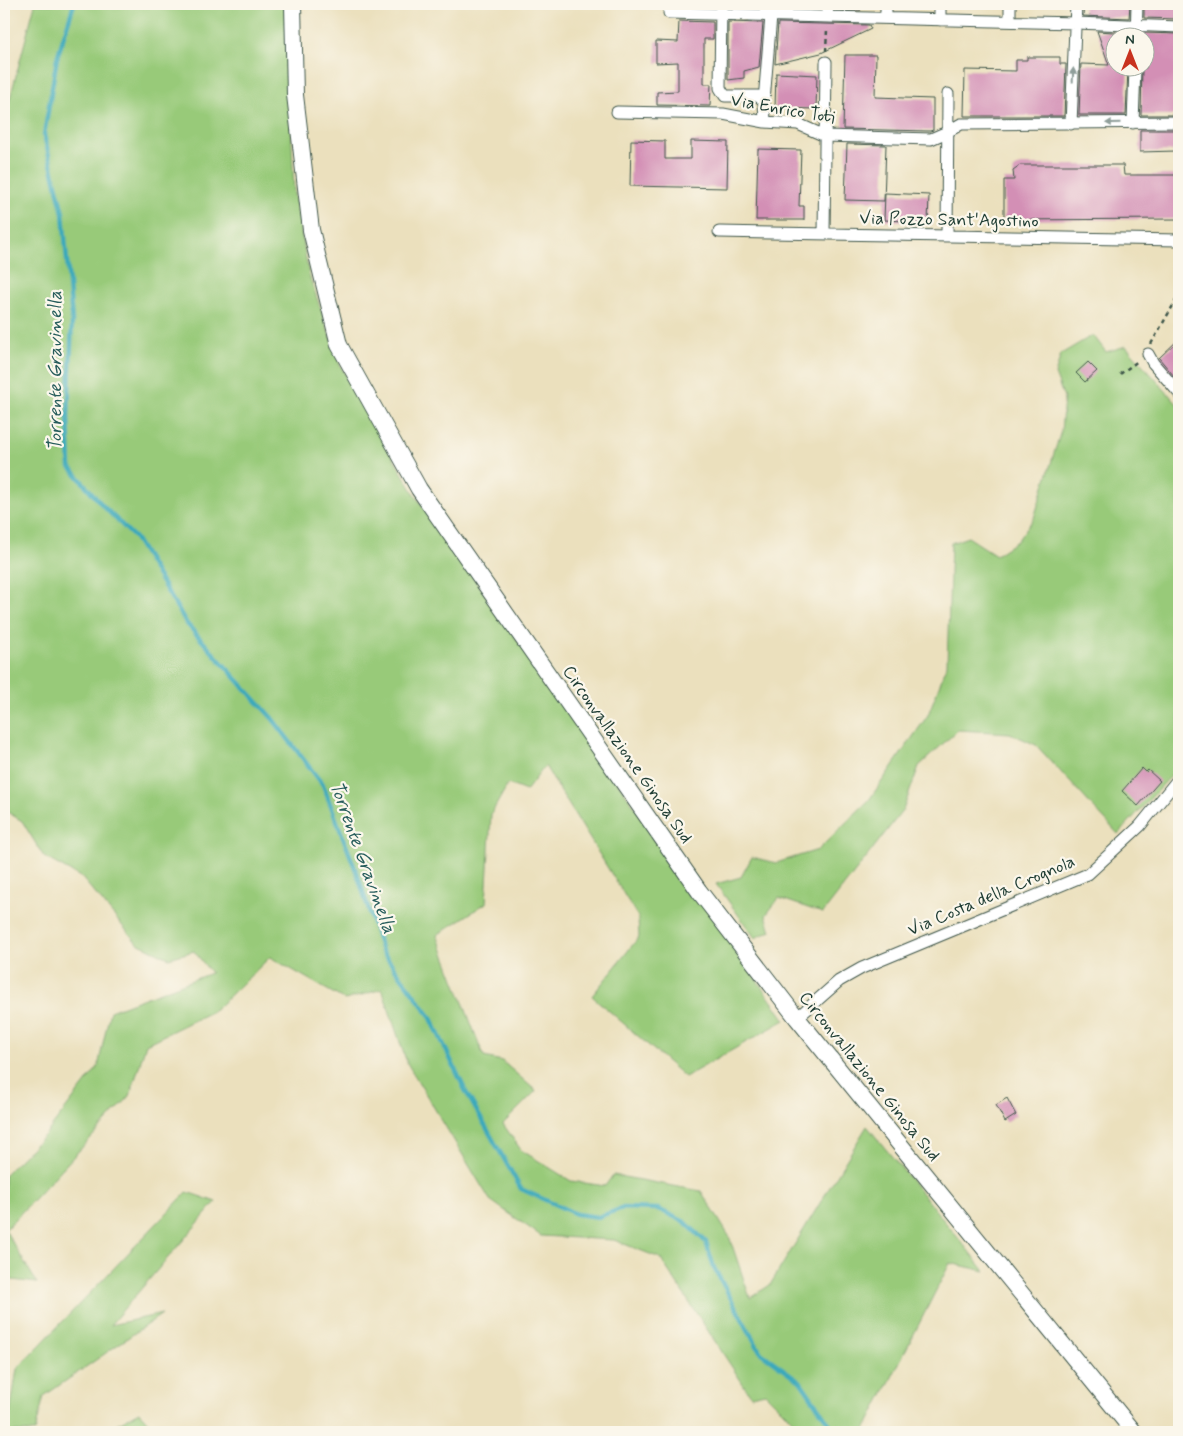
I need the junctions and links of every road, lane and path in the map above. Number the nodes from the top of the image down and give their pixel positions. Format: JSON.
{"nodes":[{"id":1,"x":293,"y":4,"type":"edge"},
{"id":2,"x":828,"y":4,"type":"edge"},
{"id":3,"x":886,"y":4,"type":"edge"},
{"id":4,"x":940,"y":4,"type":"edge"},
{"id":5,"x":1010,"y":4,"type":"edge"},
{"id":6,"x":1076,"y":4,"type":"edge"},
{"id":7,"x":1137,"y":4,"type":"edge"},
{"id":8,"x":721,"y":9,"type":"edge"},
{"id":9,"x":772,"y":10,"type":"edge"},
{"id":10,"x":669,"y":13,"type":"dead end"},
{"id":11,"x":827,"y":17,"type":"junction"},
{"id":12,"x":886,"y":18,"type":"junction"},
{"id":13,"x":940,"y":20,"type":"junction"},
{"id":14,"x":1010,"y":21,"type":"junction"},
{"id":15,"x":1076,"y":23,"type":"junction"},
{"id":16,"x":1109,"y":28,"type":"edge"},
{"id":17,"x":1136,"y":28,"type":"edge"},
{"id":18,"x":1179,"y":28,"type":"edge"},
{"id":19,"x":1156,"y":30,"type":"edge"},
{"id":20,"x":826,"y":62,"type":"joint"},
{"id":21,"x":1135,"y":78,"type":"edge"},
{"id":22,"x":948,"y":94,"type":"dead end"},
{"id":23,"x":764,"y":101,"type":"junction"},
{"id":24,"x":617,"y":112,"type":"dead end"},
{"id":25,"x":765,"y":122,"type":"junction"},
{"id":26,"x":1179,"y":122,"type":"edge"},
{"id":27,"x":1133,"y":123,"type":"junction"},
{"id":28,"x":1071,"y":124,"type":"junction"},
{"id":29,"x":947,"y":132,"type":"junction"},
{"id":30,"x":825,"y":136,"type":"junction"},
{"id":31,"x":719,"y":232,"type":"dead end"},
{"id":32,"x":824,"y":234,"type":"junction"},
{"id":33,"x":947,"y":236,"type":"junction"},
{"id":34,"x":1179,"y":240,"type":"edge"},
{"id":35,"x":1179,"y":295,"type":"edge"},
{"id":36,"x":1148,"y":354,"type":"junction"},
{"id":37,"x":1120,"y":374,"type":"dead end"},
{"id":38,"x":1179,"y":393,"type":"edge"},
{"id":39,"x":1179,"y":778,"type":"edge"},
{"id":40,"x":797,"y":1018,"type":"junction"},
{"id":41,"x":1134,"y":1432,"type":"edge"}],
"edges":[{"from":1,"to":40,"type":"main road","name":"Circonvallazione Ginosa Sud"},
{"from":2,"to":11,"type":"street"},
{"from":3,"to":12,"type":"street"},
{"from":4,"to":13,"type":"street"},
{"from":5,"to":14,"type":"street"},
{"from":6,"to":15,"type":"street"},
{"from":7,"to":17,"type":"street"},
{"from":8,"to":9,"type":"street"},
{"from":8,"to":10,"type":"street"},
{"from":8,"to":23,"type":"street"},
{"from":9,"to":11,"type":"street"},
{"from":9,"to":23,"type":"street"},
{"from":11,"to":12,"type":"street"},
{"from":11,"to":20,"type":"path"},
{"from":12,"to":13,"type":"street"},
{"from":13,"to":14,"type":"street"},
{"from":14,"to":15,"type":"street"},
{"from":15,"to":16,"type":"street"},
{"from":28,"to":15,"type":"street","one_way":true},
{"from":18,"to":19,"type":"street"},
{"from":20,"to":30,"type":"street"},
{"from":21,"to":27,"type":"street"},
{"from":22,"to":29,"type":"street"},
{"from":23,"to":25,"type":"street"},
{"from":24,"to":25,"type":"street","name":"Via Enrico Toti"},
{"from":25,"to":30,"type":"street","name":"Via Enrico Toti"},
{"from":26,"to":27,"type":"street","name":"Via Enrico Toti"},
{"from":27,"to":28,"type":"street","name":"Via Enrico Toti","one_way":true},
{"from":28,"to":29,"type":"street","name":"Via Enrico Toti"},
{"from":29,"to":30,"type":"street","name":"Via Enrico Toti"},
{"from":29,"to":33,"type":"street"},
{"from":30,"to":32,"type":"street"},
{"from":31,"to":32,"type":"street","name":"Via Pozzo Sant'Agostino"},
{"from":32,"to":33,"type":"street","name":"Via Pozzo Sant'Agostino"},
{"from":33,"to":34,"type":"street","name":"Via Pozzo Sant'Agostino"},
{"from":35,"to":36,"type":"path"},
{"from":36,"to":37,"type":"path"},
{"from":36,"to":38,"type":"street"},
{"from":39,"to":40,"type":"street","name":"Via Costa della Crognola"},
{"from":40,"to":41,"type":"main road","name":"Circonvallazione Ginosa Sud"}]}
